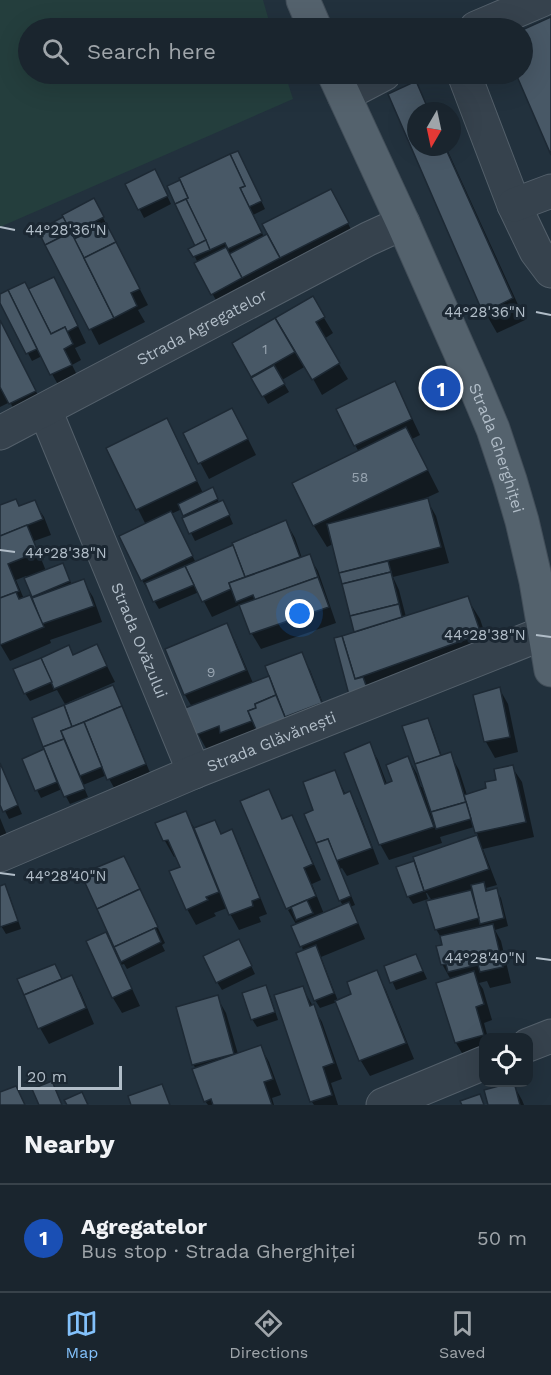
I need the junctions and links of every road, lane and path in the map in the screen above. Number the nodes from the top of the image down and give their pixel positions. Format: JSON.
{"nodes":[{"id":1,"x":303,"y":0,"type":"edge"},
{"id":2,"x":542,"y":0,"type":"edge"},
{"id":3,"x":311,"y":18,"type":"edge"},
{"id":4,"x":500,"y":18,"type":"edge"},
{"id":5,"x":339,"y":84,"type":"edge"},
{"id":6,"x":468,"y":84,"type":"edge"},
{"id":7,"x":551,"y":191,"type":"edge"},
{"id":8,"x":514,"y":205,"type":"junction"},
{"id":9,"x":403,"y":223,"type":"junction"},
{"id":10,"x":551,"y":271,"type":"edge"},
{"id":11,"x":45,"y":410,"type":"junction"},
{"id":12,"x":0,"y":433,"type":"edge"},
{"id":13,"x":544,"y":633,"type":"junction"},
{"id":14,"x":551,"y":670,"type":"edge"},
{"id":15,"x":194,"y":772,"type":"junction"},
{"id":16,"x":0,"y":855,"type":"edge"},
{"id":17,"x":551,"y":1036,"type":"edge"},
{"id":18,"x":533,"y":1043,"type":"edge"},
{"id":19,"x":479,"y":1065,"type":"edge"},
{"id":20,"x":383,"y":1105,"type":"edge"}],
"edges":[{"from":1,"to":3,"type":"main road"},
{"from":2,"to":4,"type":"street"},
{"from":5,"to":9,"type":"main road","name":"Strada Gherghiței"},
{"from":6,"to":8,"type":"street"},
{"from":7,"to":8,"type":"street"},
{"from":8,"to":10,"type":"street"},
{"from":9,"to":11,"type":"street","name":"Strada Agregatelor"},
{"from":9,"to":13,"type":"main road","name":"Strada Gherghiței"},
{"from":11,"to":12,"type":"street","name":"Strada Agregatelor"},
{"from":11,"to":15,"type":"street","name":"Strada Ovăzului"},
{"from":13,"to":14,"type":"main road","name":"Strada Gherghiței"},
{"from":13,"to":15,"type":"street","name":"Strada Glăvănești"},
{"from":15,"to":16,"type":"street","name":"Strada Glăvănești"},
{"from":17,"to":18,"type":"street"},
{"from":19,"to":20,"type":"street"}]}
